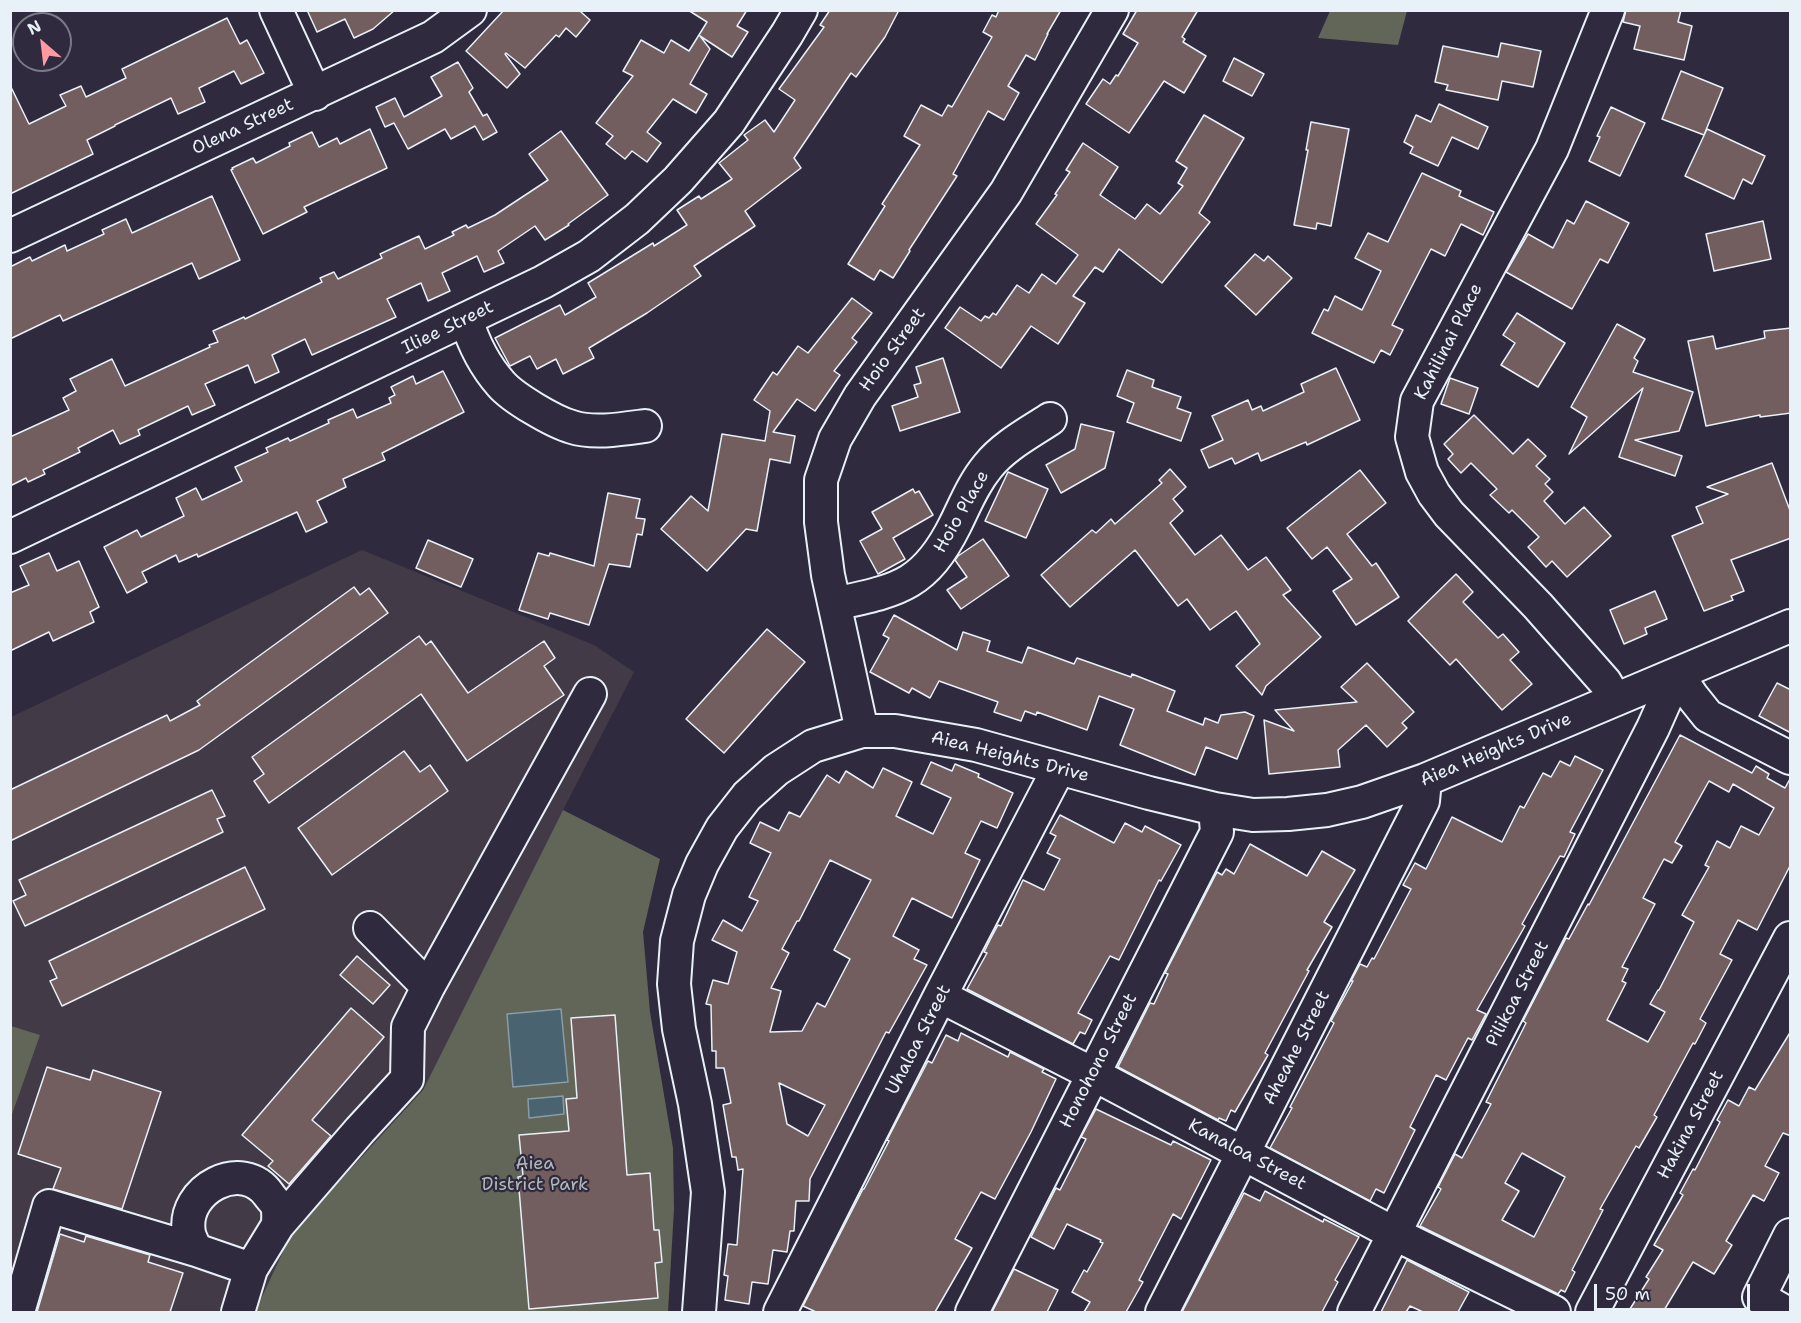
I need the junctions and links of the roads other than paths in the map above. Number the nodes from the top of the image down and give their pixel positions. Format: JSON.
{"nodes":[{"id":1,"x":276,"y":10,"type":"edge"},
{"id":2,"x":470,"y":10,"type":"edge"},
{"id":3,"x":801,"y":10,"type":"edge"},
{"id":4,"x":1112,"y":10,"type":"edge"},
{"id":5,"x":1608,"y":10,"type":"edge"},
{"id":6,"x":315,"y":94,"type":"junction"},
{"id":7,"x":10,"y":236,"type":"edge"},
{"id":8,"x":466,"y":319,"type":"junction"},
{"id":9,"x":1050,"y":419,"type":"dead end"},
{"id":10,"x":645,"y":426,"type":"dead end"},
{"id":11,"x":10,"y":537,"type":"edge"},
{"id":12,"x":835,"y":604,"type":"junction"},
{"id":13,"x":1791,"y":626,"type":"edge"},
{"id":14,"x":1677,"y":674,"type":"junction"},
{"id":15,"x":590,"y":694,"type":"dead end"},
{"id":16,"x":1615,"y":699,"type":"junction"},
{"id":17,"x":862,"y":731,"type":"junction"},
{"id":18,"x":1791,"y":758,"type":"edge"},
{"id":19,"x":1059,"y":768,"type":"junction"},
{"id":20,"x":1425,"y":780,"type":"junction"},
{"id":21,"x":1215,"y":809,"type":"junction"},
{"id":22,"x":370,"y":928,"type":"dead end"},
{"id":23,"x":1791,"y":938,"type":"edge"},
{"id":24,"x":428,"y":987,"type":"junction"},
{"id":25,"x":940,"y":996,"type":"junction"},
{"id":26,"x":1093,"y":1074,"type":"junction"},
{"id":27,"x":1243,"y":1154,"type":"junction"},
{"id":28,"x":278,"y":1225,"type":"junction"},
{"id":29,"x":1395,"y":1234,"type":"junction"},
{"id":30,"x":1791,"y":1234,"type":"edge"},
{"id":31,"x":196,"y":1250,"type":"junction"},
{"id":32,"x":251,"y":1269,"type":"junction"},
{"id":33,"x":1772,"y":1304,"type":"edge"},
{"id":34,"x":18,"y":1312,"type":"edge"},
{"id":35,"x":238,"y":1312,"type":"edge"},
{"id":36,"x":699,"y":1312,"type":"edge"},
{"id":37,"x":781,"y":1312,"type":"edge"},
{"id":38,"x":972,"y":1312,"type":"edge"},
{"id":39,"x":1162,"y":1312,"type":"edge"},
{"id":40,"x":1354,"y":1312,"type":"edge"},
{"id":41,"x":1554,"y":1312,"type":"edge"},
{"id":42,"x":1592,"y":1312,"type":"edge"}],
"edges":[{"from":1,"to":6,"type":"street"},
{"from":2,"to":6,"type":"street","name":"Olena Street"},
{"from":3,"to":8,"type":"street","name":"Iliee Street"},
{"from":4,"to":12,"type":"street","name":"Hoio Street"},
{"from":5,"to":16,"type":"street","name":"Kahilinai Place"},
{"from":6,"to":7,"type":"street","name":"Olena Street"},
{"from":8,"to":10,"type":"street"},
{"from":8,"to":11,"type":"street","name":"Iliee Street"},
{"from":9,"to":12,"type":"street","name":"Hoio Place"},
{"from":12,"to":17,"type":"street","name":"Hoio Street"},
{"from":13,"to":14,"type":"street","name":"Aiea Heights Drive"},
{"from":14,"to":16,"type":"street","name":"Aiea Heights Drive"},
{"from":14,"to":18,"type":"street"},
{"from":14,"to":29,"type":"street","name":"Pilikoa Street"},
{"from":15,"to":24,"type":"street"},
{"from":16,"to":20,"type":"street","name":"Aiea Heights Drive"},
{"from":17,"to":19,"type":"street","name":"Aiea Heights Drive"},
{"from":17,"to":36,"type":"street","name":"Aiea Heights Drive"},
{"from":19,"to":21,"type":"street","name":"Aiea Heights Drive"},
{"from":19,"to":25,"type":"street","name":"Uhaloa Street"},
{"from":20,"to":21,"type":"street","name":"Aiea Heights Drive"},
{"from":20,"to":27,"type":"street","name":"Aheahe Street"},
{"from":21,"to":26,"type":"street","name":"Honohono Street"},
{"from":22,"to":24,"type":"street"},
{"from":23,"to":42,"type":"street","name":"Hakina Street"},
{"from":24,"to":28,"type":"street"},
{"from":25,"to":26,"type":"street","name":"Kanaloa Street"},
{"from":25,"to":37,"type":"street","name":"Uhaloa Street"},
{"from":26,"to":27,"type":"street","name":"Kanaloa Street"},
{"from":26,"to":38,"type":"street","name":"Honohono Street"},
{"from":27,"to":29,"type":"street","name":"Kanaloa Street"},
{"from":27,"to":39,"type":"street","name":"Aheahe Street"},
{"from":28,"to":31,"type":"street"},
{"from":28,"to":32,"type":"street"},
{"from":29,"to":40,"type":"street","name":"Pilikoa Street"},
{"from":29,"to":41,"type":"street","name":"Kanaloa Street"},
{"from":30,"to":33,"type":"street"},
{"from":31,"to":32,"type":"street"},
{"from":31,"to":34,"type":"street"},
{"from":32,"to":35,"type":"street"}]}
